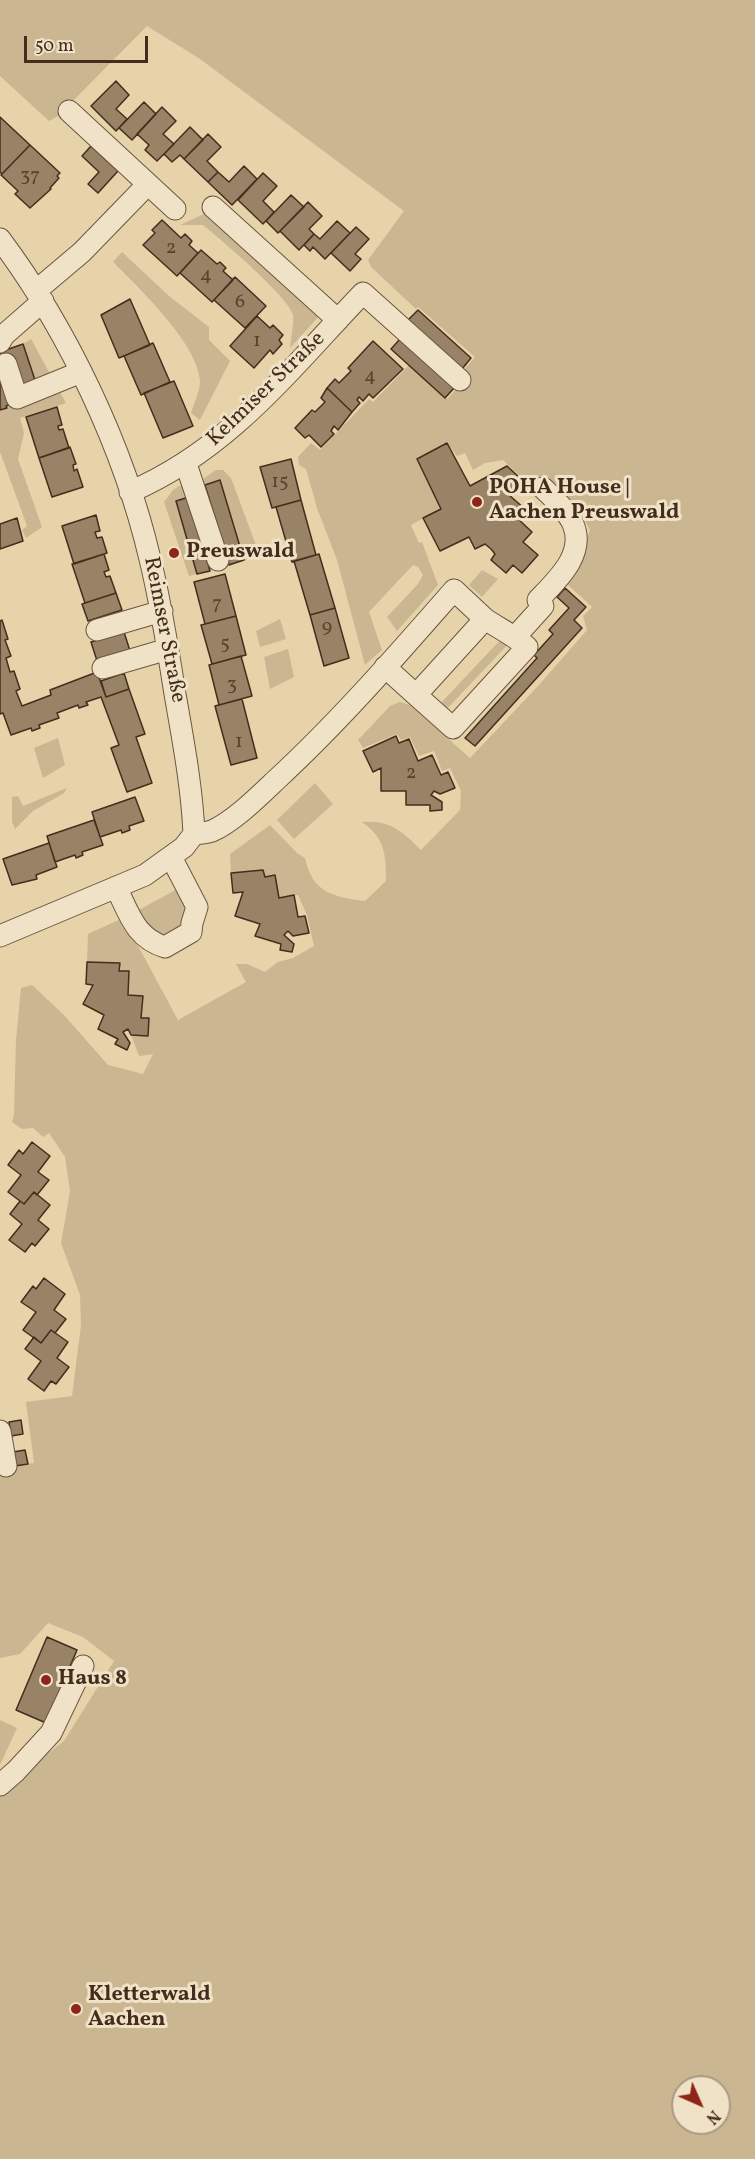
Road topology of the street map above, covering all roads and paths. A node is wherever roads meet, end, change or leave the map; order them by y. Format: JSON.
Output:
{"nodes":[{"id":1,"x":69,"y":111,"type":"dead end"},
{"id":2,"x":148,"y":184,"type":"junction"},
{"id":3,"x":213,"y":207,"type":"dead end"},
{"id":4,"x":175,"y":209,"type":"dead end"},
{"id":5,"x":0,"y":239,"type":"edge"},
{"id":6,"x":40,"y":296,"type":"junction"},
{"id":7,"x":338,"y":320,"type":"junction"},
{"id":8,"x":2,"y":350,"type":"edge"},
{"id":9,"x":81,"y":372,"type":"junction"},
{"id":10,"x":460,"y":380,"type":"dead end"},
{"id":11,"x":186,"y":464,"type":"junction"},
{"id":12,"x":543,"y":488,"type":"dead end"},
{"id":13,"x":130,"y":492,"type":"junction"},
{"id":14,"x":218,"y":560,"type":"dead end"},
{"id":15,"x":162,"y":611,"type":"junction"},
{"id":16,"x":485,"y":619,"type":"junction"},
{"id":17,"x":97,"y":630,"type":"dead end"},
{"id":18,"x":515,"y":636,"type":"junction"},
{"id":19,"x":168,"y":649,"type":"junction"},
{"id":20,"x":385,"y":667,"type":"junction"},
{"id":21,"x":103,"y":668,"type":"dead end"},
{"id":22,"x":416,"y":695,"type":"junction"},
{"id":23,"x":194,"y":834,"type":"junction"},
{"id":24,"x":171,"y":857,"type":"junction"},
{"id":25,"x":116,"y":887,"type":"junction"},
{"id":26,"x":0,"y":936,"type":"edge"},
{"id":27,"x":0,"y":1431,"type":"edge"},
{"id":28,"x":6,"y":1466,"type":"dead end"},
{"id":29,"x":83,"y":1666,"type":"dead end"},
{"id":30,"x":0,"y":1785,"type":"edge"}],
"edges":[{"from":1,"to":2,"type":"street"},
{"from":2,"to":4,"type":"street"},
{"from":2,"to":6,"type":"street"},
{"from":3,"to":7,"type":"street"},
{"from":5,"to":6,"type":"street","name":"Reimser Straße"},
{"from":6,"to":8,"type":"street"},
{"from":6,"to":9,"type":"street","name":"Reimser Straße"},
{"from":7,"to":10,"type":"street","name":"Kelmiser Straße"},
{"from":7,"to":11,"type":"street","name":"Kelmiser Straße"},
{"from":8,"to":9,"type":"street"},
{"from":9,"to":13,"type":"street","name":"Reimser Straße"},
{"from":11,"to":13,"type":"street","name":"Kelmiser Straße"},
{"from":11,"to":14,"type":"street"},
{"from":12,"to":18,"type":"street"},
{"from":13,"to":15,"type":"street","name":"Reimser Straße"},
{"from":15,"to":17,"type":"street"},
{"from":15,"to":19,"type":"street","name":"Reimser Straße"},
{"from":16,"to":18,"type":"street"},
{"from":16,"to":20,"type":"street"},
{"from":16,"to":22,"type":"street"},
{"from":18,"to":22,"type":"street"},
{"from":19,"to":21,"type":"street"},
{"from":19,"to":23,"type":"street","name":"Reimser Straße"},
{"from":20,"to":22,"type":"street"},
{"from":20,"to":23,"type":"street"},
{"from":23,"to":24,"type":"street"},
{"from":24,"to":25,"type":"street"},
{"from":24,"to":25,"type":"street"},
{"from":25,"to":26,"type":"street"},
{"from":27,"to":28,"type":"street"},
{"from":29,"to":30,"type":"street"}]}
